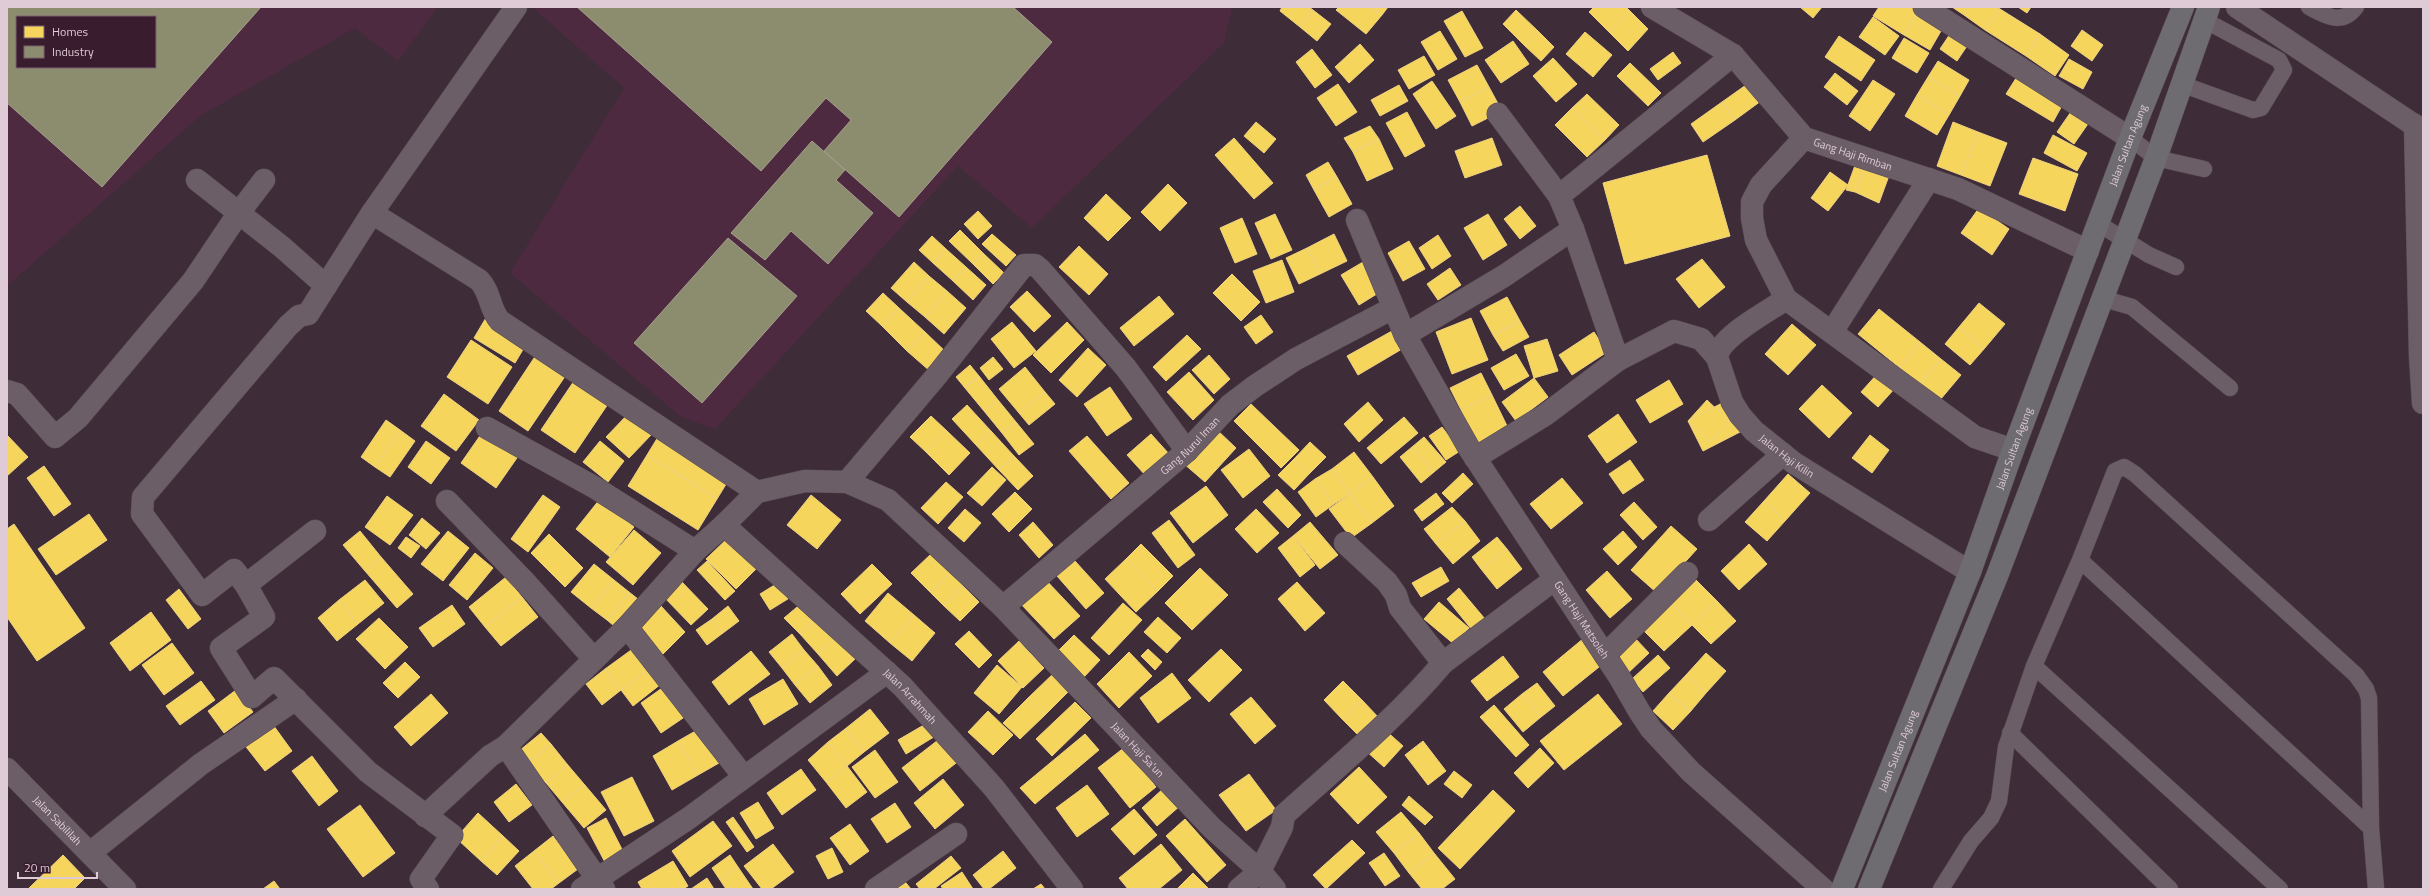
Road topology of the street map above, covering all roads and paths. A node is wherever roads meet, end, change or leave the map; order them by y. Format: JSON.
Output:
{"nodes":[{"id":1,"x":516,"y":7,"type":"edge"},
{"id":2,"x":1652,"y":7,"type":"edge"},
{"id":3,"x":1924,"y":7,"type":"edge"},
{"id":4,"x":2183,"y":7,"type":"edge"},
{"id":5,"x":2238,"y":7,"type":"edge"},
{"id":6,"x":2309,"y":7,"type":"edge"},
{"id":7,"x":2356,"y":7,"type":"edge"},
{"id":8,"x":2206,"y":13,"type":"edge"},
{"id":9,"x":1734,"y":55,"type":"junction"},
{"id":10,"x":2181,"y":84,"type":"junction"},
{"id":11,"x":1498,"y":114,"type":"dead end"},
{"id":12,"x":2419,"y":128,"type":"edge"},
{"id":13,"x":1804,"y":138,"type":"junction"},
{"id":14,"x":2130,"y":138,"type":"junction"},
{"id":15,"x":2156,"y":158,"type":"junction"},
{"id":16,"x":2204,"y":169,"type":"dead end"},
{"id":17,"x":1929,"y":179,"type":"junction"},
{"id":18,"x":197,"y":180,"type":"dead end"},
{"id":19,"x":264,"y":180,"type":"dead end"},
{"id":20,"x":1559,"y":196,"type":"junction"},
{"id":21,"x":372,"y":213,"type":"junction"},
{"id":22,"x":238,"y":214,"type":"junction"},
{"id":23,"x":1356,"y":220,"type":"dead end"},
{"id":24,"x":2099,"y":224,"type":"junction"},
{"id":25,"x":1574,"y":229,"type":"junction"},
{"id":26,"x":2124,"y":238,"type":"junction"},
{"id":27,"x":2088,"y":250,"type":"junction"},
{"id":28,"x":2176,"y":267,"type":"dead end"},
{"id":29,"x":2076,"y":285,"type":"junction"},
{"id":30,"x":326,"y":286,"type":"junction"},
{"id":31,"x":2101,"y":298,"type":"junction"},
{"id":32,"x":1786,"y":299,"type":"junction"},
{"id":33,"x":1393,"y":308,"type":"junction"},
{"id":34,"x":1832,"y":332,"type":"junction"},
{"id":35,"x":1405,"y":335,"type":"junction"},
{"id":36,"x":1717,"y":357,"type":"junction"},
{"id":37,"x":1618,"y":360,"type":"junction"},
{"id":38,"x":2230,"y":388,"type":"dead end"},
{"id":39,"x":7,"y":391,"type":"edge"},
{"id":40,"x":2423,"y":402,"type":"edge"},
{"id":41,"x":487,"y":428,"type":"dead end"},
{"id":42,"x":2013,"y":450,"type":"junction"},
{"id":43,"x":1187,"y":451,"type":"junction"},
{"id":44,"x":1783,"y":454,"type":"junction"},
{"id":45,"x":1475,"y":458,"type":"junction"},
{"id":46,"x":847,"y":482,"type":"junction"},
{"id":47,"x":757,"y":492,"type":"junction"},
{"id":48,"x":448,"y":501,"type":"dead end"},
{"id":49,"x":1708,"y":520,"type":"dead end"},
{"id":50,"x":724,"y":525,"type":"junction"},
{"id":51,"x":315,"y":531,"type":"dead end"},
{"id":52,"x":1345,"y":543,"type":"dead end"},
{"id":53,"x":695,"y":551,"type":"junction"},
{"id":54,"x":2080,"y":560,"type":"junction"},
{"id":55,"x":1970,"y":572,"type":"junction"},
{"id":56,"x":1687,"y":573,"type":"dead end"},
{"id":57,"x":1555,"y":579,"type":"junction"},
{"id":58,"x":246,"y":585,"type":"junction"},
{"id":59,"x":1003,"y":607,"type":"junction"},
{"id":60,"x":627,"y":627,"type":"junction"},
{"id":61,"x":1605,"y":655,"type":"junction"},
{"id":62,"x":594,"y":659,"type":"junction"},
{"id":63,"x":1443,"y":663,"type":"junction"},
{"id":64,"x":2034,"y":666,"type":"junction"},
{"id":65,"x":887,"y":672,"type":"junction"},
{"id":66,"x":296,"y":698,"type":"junction"},
{"id":67,"x":2010,"y":733,"type":"junction"},
{"id":68,"x":506,"y":746,"type":"junction"},
{"id":69,"x":7,"y":769,"type":"edge"},
{"id":70,"x":744,"y":777,"type":"junction"},
{"id":71,"x":425,"y":816,"type":"junction"},
{"id":72,"x":2371,"y":828,"type":"junction"},
{"id":73,"x":956,"y":834,"type":"dead end"},
{"id":74,"x":90,"y":853,"type":"junction"},
{"id":75,"x":1260,"y":871,"type":"junction"},
{"id":76,"x":595,"y":886,"type":"edge"},
{"id":77,"x":125,"y":889,"type":"edge"},
{"id":78,"x":428,"y":889,"type":"edge"},
{"id":79,"x":876,"y":889,"type":"edge"},
{"id":80,"x":1072,"y":889,"type":"edge"},
{"id":81,"x":1239,"y":889,"type":"edge"},
{"id":82,"x":1276,"y":889,"type":"edge"},
{"id":83,"x":1823,"y":889,"type":"edge"},
{"id":84,"x":1842,"y":889,"type":"edge"},
{"id":85,"x":1868,"y":889,"type":"edge"},
{"id":86,"x":1941,"y":889,"type":"edge"},
{"id":87,"x":2170,"y":889,"type":"edge"},
{"id":88,"x":2280,"y":889,"type":"edge"},
{"id":89,"x":2376,"y":889,"type":"edge"}],
"edges":[{"from":1,"to":21,"type":"street"},
{"from":2,"to":9,"type":"street","name":"Gang Haji Rimban"},
{"from":3,"to":14,"type":"street"},
{"from":4,"to":14,"type":"highway","name":"Jalan Sultan Agung"},
{"from":5,"to":12,"type":"street"},
{"from":6,"to":7,"type":"lane"},
{"from":8,"to":10,"type":"highway"},
{"from":8,"to":10,"type":"lane"},
{"from":9,"to":13,"type":"street","name":"Gang Haji Rimban"},
{"from":9,"to":20,"type":"street"},
{"from":10,"to":15,"type":"highway"},
{"from":11,"to":20,"type":"street"},
{"from":12,"to":40,"type":"street"},
{"from":13,"to":17,"type":"street","name":"Gang Haji Rimban"},
{"from":13,"to":32,"type":"street"},
{"from":14,"to":15,"type":"lane"},
{"from":14,"to":24,"type":"highway","name":"Jalan Sultan Agung"},
{"from":15,"to":16,"type":"lane"},
{"from":15,"to":26,"type":"highway"},
{"from":17,"to":27,"type":"street","name":"Gang Haji Rimban"},
{"from":17,"to":34,"type":"street"},
{"from":18,"to":22,"type":"street"},
{"from":19,"to":22,"type":"street"},
{"from":20,"to":25,"type":"street"},
{"from":21,"to":30,"type":"street"},
{"from":21,"to":47,"type":"street"},
{"from":22,"to":30,"type":"street"},
{"from":22,"to":39,"type":"street"},
{"from":23,"to":33,"type":"street","name":"Gang Haji Matsoleh"},
{"from":24,"to":26,"type":"lane"},
{"from":24,"to":27,"type":"highway","name":"Jalan Sultan Agung"},
{"from":25,"to":35,"type":"street"},
{"from":25,"to":37,"type":"street"},
{"from":26,"to":28,"type":"lane"},
{"from":26,"to":31,"type":"highway"},
{"from":27,"to":29,"type":"highway","name":"Jalan Sultan Agung"},
{"from":29,"to":31,"type":"highway"},
{"from":29,"to":42,"type":"highway","name":"Jalan Sultan Agung"},
{"from":30,"to":58,"type":"street"},
{"from":31,"to":38,"type":"lane"},
{"from":31,"to":85,"type":"highway"},
{"from":32,"to":34,"type":"street"},
{"from":32,"to":36,"type":"street"},
{"from":33,"to":35,"type":"street","name":"Gang Haji Matsoleh"},
{"from":33,"to":43,"type":"street","name":"Gang Nurul Iman"},
{"from":34,"to":42,"type":"street"},
{"from":35,"to":45,"type":"street","name":"Gang Haji Matsoleh"},
{"from":36,"to":37,"type":"street"},
{"from":36,"to":44,"type":"street","name":"Jalan Haji Kilin"},
{"from":37,"to":45,"type":"street"},
{"from":41,"to":53,"type":"street"},
{"from":42,"to":55,"type":"highway","name":"Jalan Sultan Agung"},
{"from":43,"to":46,"type":"street"},
{"from":43,"to":59,"type":"street","name":"Gang Nurul Iman"},
{"from":44,"to":49,"type":"street"},
{"from":44,"to":55,"type":"street","name":"Jalan Haji Kilin"},
{"from":45,"to":57,"type":"street","name":"Gang Haji Matsoleh"},
{"from":46,"to":47,"type":"street"},
{"from":46,"to":59,"type":"street","name":"Jalan Haji Sa'un"},
{"from":47,"to":50,"type":"street"},
{"from":48,"to":62,"type":"street"},
{"from":50,"to":53,"type":"street"},
{"from":50,"to":65,"type":"street","name":"Jalan Arrahmah"},
{"from":51,"to":58,"type":"street"},
{"from":52,"to":63,"type":"street"},
{"from":53,"to":60,"type":"street"},
{"from":54,"to":64,"type":"lane"},
{"from":54,"to":72,"type":"lane"},
{"from":54,"to":72,"type":"lane"},
{"from":55,"to":84,"type":"highway","name":"Jalan Sultan Agung"},
{"from":56,"to":61,"type":"street"},
{"from":57,"to":61,"type":"street","name":"Gang Haji Matsoleh"},
{"from":57,"to":63,"type":"street"},
{"from":58,"to":66,"type":"street"},
{"from":59,"to":75,"type":"street","name":"Jalan Haji Sa'un"},
{"from":60,"to":62,"type":"street"},
{"from":60,"to":70,"type":"street"},
{"from":61,"to":83,"type":"street","name":"Gang Haji Matsoleh"},
{"from":62,"to":68,"type":"street"},
{"from":63,"to":75,"type":"street"},
{"from":64,"to":67,"type":"lane"},
{"from":64,"to":88,"type":"lane"},
{"from":65,"to":70,"type":"street"},
{"from":65,"to":80,"type":"street","name":"Jalan Arrahmah"},
{"from":66,"to":71,"type":"street"},
{"from":66,"to":74,"type":"street"},
{"from":67,"to":86,"type":"lane"},
{"from":67,"to":87,"type":"lane"},
{"from":68,"to":71,"type":"street"},
{"from":68,"to":76,"type":"street"},
{"from":69,"to":74,"type":"street","name":"Jalan Sabililah"},
{"from":70,"to":76,"type":"street"},
{"from":71,"to":78,"type":"street"},
{"from":72,"to":89,"type":"lane"},
{"from":73,"to":79,"type":"street"},
{"from":74,"to":77,"type":"street","name":"Jalan Sabililah"},
{"from":75,"to":81,"type":"street"},
{"from":75,"to":82,"type":"street","name":"Jalan Haji Sa'un"}]}
